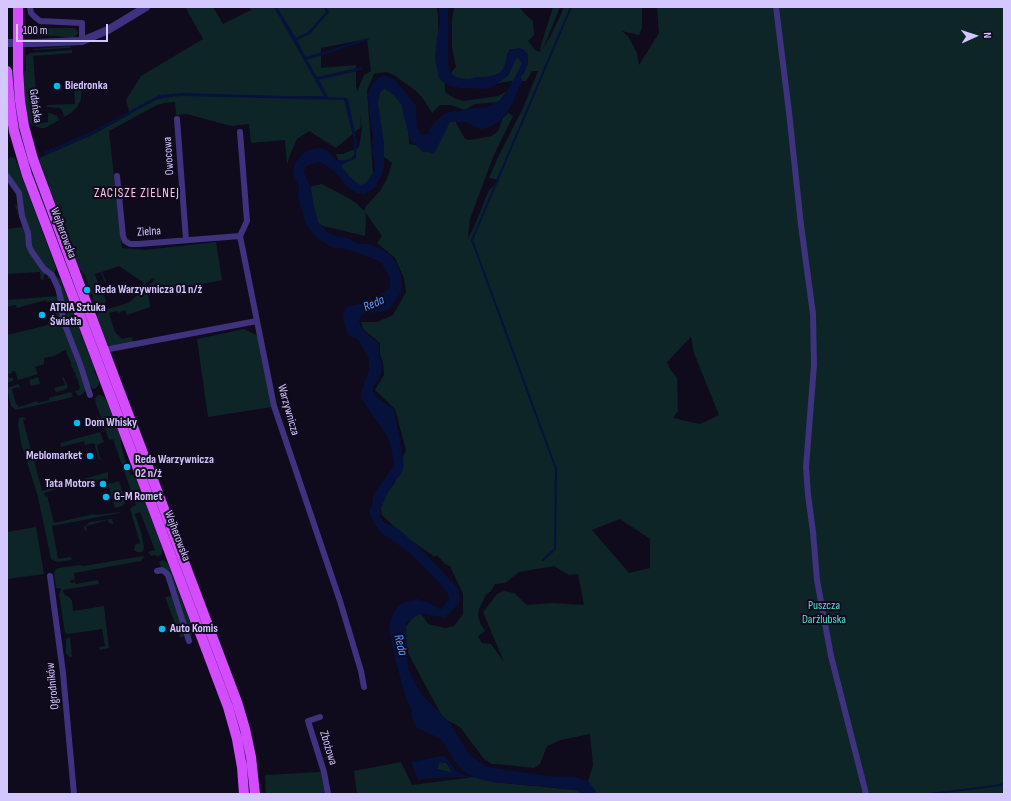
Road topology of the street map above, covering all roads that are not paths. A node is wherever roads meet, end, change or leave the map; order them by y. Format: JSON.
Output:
{"nodes":[{"id":1,"x":18,"y":7,"type":"edge"},
{"id":2,"x":30,"y":7,"type":"edge"},
{"id":3,"x":146,"y":7,"type":"edge"},
{"id":4,"x":776,"y":7,"type":"edge"},
{"id":5,"x":82,"y":41,"type":"junction"},
{"id":6,"x":7,"y":43,"type":"edge"},
{"id":7,"x":18,"y":43,"type":"junction"},
{"id":8,"x":7,"y":71,"type":"edge"},
{"id":9,"x":177,"y":119,"type":"dead end"},
{"id":10,"x":240,"y":132,"type":"dead end"},
{"id":11,"x":21,"y":157,"type":"joint"},
{"id":12,"x":33,"y":159,"type":"joint"},
{"id":13,"x":7,"y":176,"type":"edge"},
{"id":14,"x":117,"y":176,"type":"dead end"},
{"id":15,"x":240,"y":236,"type":"junction"},
{"id":16,"x":186,"y":240,"type":"junction"},
{"id":17,"x":257,"y":322,"type":"junction"},
{"id":18,"x":104,"y":350,"type":"junction"},
{"id":19,"x":90,"y":395,"type":"dead end"},
{"id":20,"x":157,"y":571,"type":"dead end"},
{"id":21,"x":50,"y":576,"type":"dead end"},
{"id":22,"x":189,"y":641,"type":"dead end"},
{"id":23,"x":364,"y":687,"type":"dead end"},
{"id":24,"x":320,"y":717,"type":"dead end"},
{"id":25,"x":74,"y":794,"type":"edge"},
{"id":26,"x":244,"y":794,"type":"edge"},
{"id":27,"x":255,"y":794,"type":"edge"},
{"id":28,"x":328,"y":794,"type":"edge"},
{"id":29,"x":866,"y":794,"type":"edge"}],
"edges":[{"from":1,"to":7,"type":"main road","name":"Gdańska"},
{"from":2,"to":5,"type":"street"},
{"from":3,"to":5,"type":"street"},
{"from":4,"to":29,"type":"street"},
{"from":5,"to":7,"type":"street"},
{"from":6,"to":7,"type":"street"},
{"from":7,"to":12,"type":"main road","name":"Gdańska"},
{"from":8,"to":11,"type":"main road","name":"Gdańska"},
{"from":9,"to":16,"type":"street","name":"Owocowa"},
{"from":10,"to":15,"type":"street"},
{"from":11,"to":26,"type":"main road","name":"Wejherowska"},
{"from":12,"to":18,"type":"main road","name":"Wejherowska"},
{"from":13,"to":19,"type":"street"},
{"from":14,"to":16,"type":"street","name":"Zielna"},
{"from":15,"to":16,"type":"street","name":"Zielna"},
{"from":15,"to":17,"type":"street","name":"Warzywnicza"},
{"from":17,"to":18,"type":"street"},
{"from":17,"to":23,"type":"street","name":"Warzywnicza"},
{"from":18,"to":27,"type":"main road","name":"Wejherowska"},
{"from":20,"to":22,"type":"street"},
{"from":21,"to":25,"type":"street","name":"Ogrodników"},
{"from":24,"to":28,"type":"street","name":"Zbożowa"}]}
